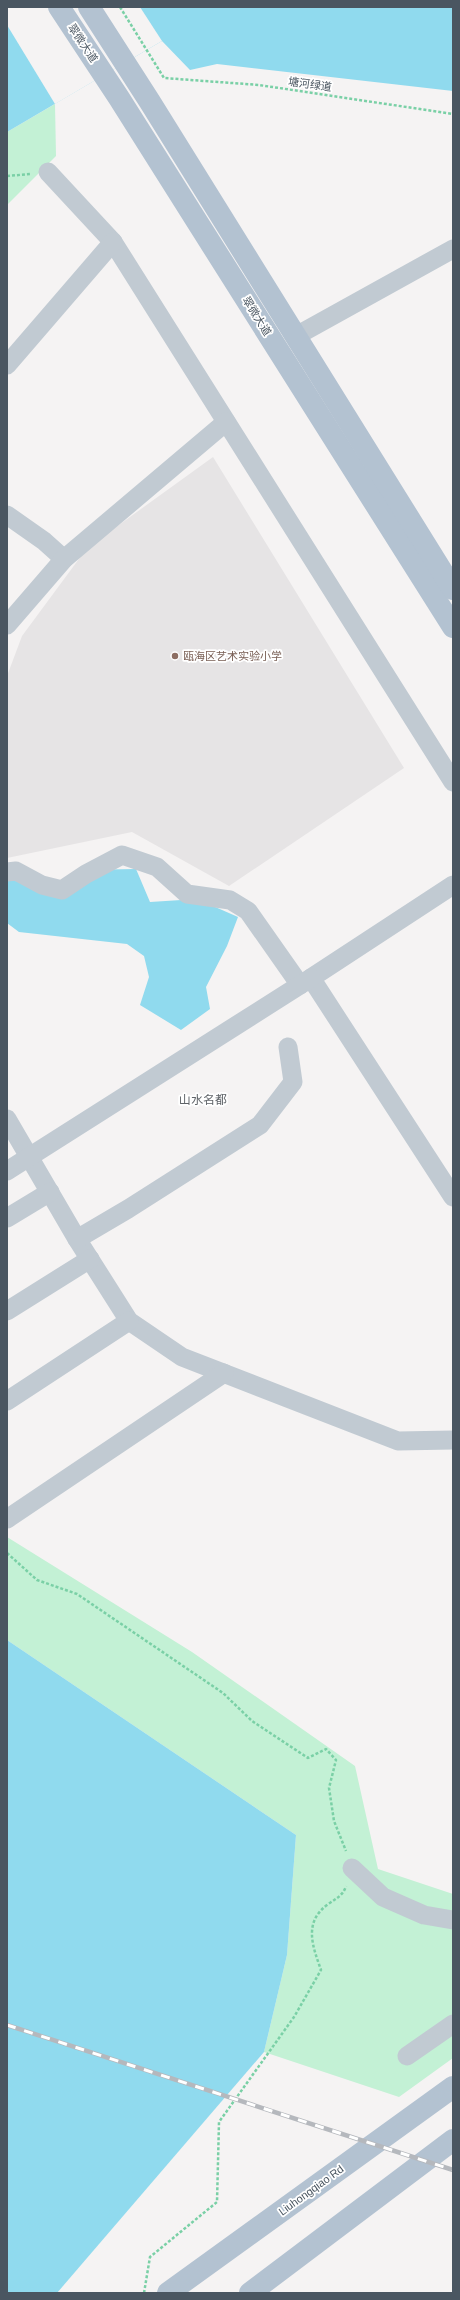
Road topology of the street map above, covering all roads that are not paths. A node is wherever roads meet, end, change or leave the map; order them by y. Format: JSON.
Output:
{"nodes":[{"id":1,"x":59,"y":7,"type":"edge"},
{"id":2,"x":89,"y":7,"type":"edge"},
{"id":3,"x":48,"y":172,"type":"road end"},
{"id":4,"x":113,"y":242,"type":"junction"},
{"id":5,"x":453,"y":249,"type":"edge"},
{"id":6,"x":296,"y":336,"type":"junction"},
{"id":7,"x":7,"y":365,"type":"edge"},
{"id":8,"x":226,"y":422,"type":"junction"},
{"id":9,"x":7,"y":515,"type":"edge"},
{"id":10,"x":64,"y":559,"type":"junction"},
{"id":11,"x":453,"y":589,"type":"edge"},
{"id":12,"x":7,"y":625,"type":"edge"},
{"id":13,"x":453,"y":627,"type":"edge"},
{"id":14,"x":453,"y":782,"type":"edge"},
{"id":15,"x":7,"y":872,"type":"edge"},
{"id":16,"x":453,"y":885,"type":"edge"},
{"id":17,"x":306,"y":981,"type":"junction"},
{"id":18,"x":288,"y":1047,"type":"dead end"},
{"id":19,"x":7,"y":1119,"type":"edge"},
{"id":20,"x":29,"y":1157,"type":"junction"},
{"id":21,"x":7,"y":1171,"type":"edge"},
{"id":22,"x":50,"y":1192,"type":"junction"},
{"id":23,"x":453,"y":1197,"type":"edge"},
{"id":24,"x":7,"y":1218,"type":"edge"},
{"id":25,"x":77,"y":1239,"type":"junction"},
{"id":26,"x":90,"y":1258,"type":"junction"},
{"id":27,"x":7,"y":1312,"type":"edge"},
{"id":28,"x":129,"y":1320,"type":"junction"},
{"id":29,"x":224,"y":1373,"type":"junction"},
{"id":30,"x":7,"y":1401,"type":"edge"},
{"id":31,"x":453,"y":1440,"type":"edge"},
{"id":32,"x":7,"y":1519,"type":"edge"},
{"id":33,"x":352,"y":1868,"type":"road end"},
{"id":34,"x":453,"y":1920,"type":"edge"},
{"id":35,"x":453,"y":2024,"type":"edge"},
{"id":36,"x":407,"y":2056,"type":"dead end"},
{"id":37,"x":453,"y":2086,"type":"edge"},
{"id":38,"x":453,"y":2140,"type":"edge"},
{"id":39,"x":168,"y":2293,"type":"edge"},
{"id":40,"x":250,"y":2293,"type":"edge"}],
"edges":[{"from":1,"to":13,"type":"main road","name":"翠微大道"},
{"from":2,"to":6,"type":"main road","name":"翠微大道"},
{"from":3,"to":4,"type":"street"},
{"from":4,"to":7,"type":"street"},
{"from":4,"to":8,"type":"street"},
{"from":5,"to":6,"type":"street"},
{"from":6,"to":11,"type":"main road","name":"翠微大道"},
{"from":8,"to":10,"type":"street"},
{"from":8,"to":14,"type":"street"},
{"from":9,"to":10,"type":"street"},
{"from":10,"to":12,"type":"street"},
{"from":15,"to":17,"type":"street"},
{"from":16,"to":17,"type":"street"},
{"from":17,"to":20,"type":"street"},
{"from":17,"to":23,"type":"street"},
{"from":18,"to":25,"type":"street"},
{"from":19,"to":20,"type":"street"},
{"from":20,"to":21,"type":"street"},
{"from":20,"to":22,"type":"street"},
{"from":22,"to":24,"type":"street"},
{"from":22,"to":25,"type":"street"},
{"from":25,"to":26,"type":"street"},
{"from":26,"to":27,"type":"street"},
{"from":26,"to":28,"type":"street"},
{"from":28,"to":29,"type":"street"},
{"from":28,"to":30,"type":"street"},
{"from":29,"to":31,"type":"street"},
{"from":29,"to":32,"type":"street"},
{"from":33,"to":34,"type":"street"},
{"from":35,"to":36,"type":"street"},
{"from":37,"to":39,"type":"main road","name":"Liuhongqiao Rd"},
{"from":38,"to":40,"type":"main road"}]}
